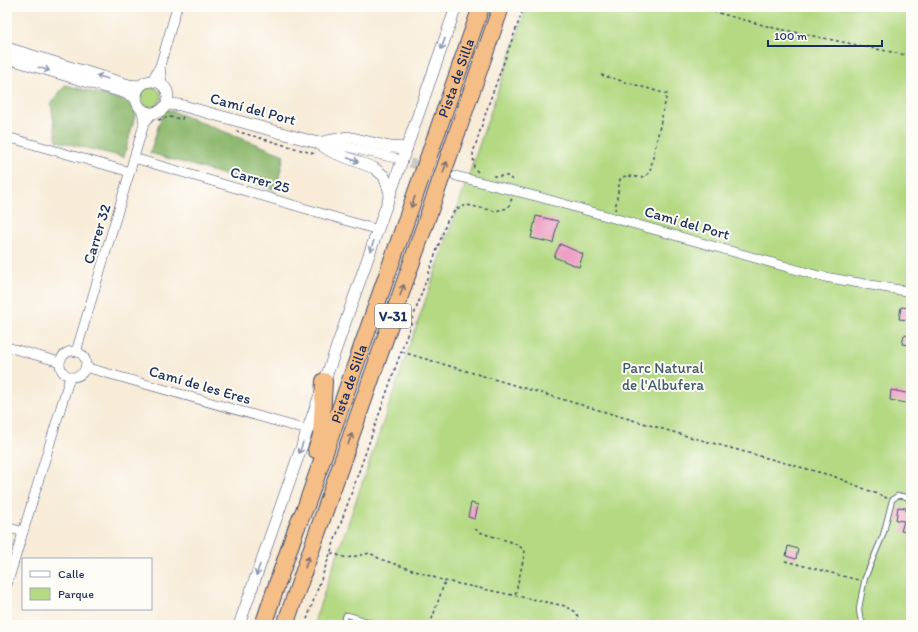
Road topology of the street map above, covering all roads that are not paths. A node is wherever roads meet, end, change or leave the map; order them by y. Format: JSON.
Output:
{"nodes":[{"id":1,"x":177,"y":7,"type":"edge"},
{"id":2,"x":456,"y":7,"type":"edge"},
{"id":3,"x":481,"y":7,"type":"edge"},
{"id":4,"x":501,"y":7,"type":"edge"},
{"id":5,"x":7,"y":48,"type":"edge"},
{"id":6,"x":7,"y":58,"type":"edge"},
{"id":7,"x":157,"y":82,"type":"junction"},
{"id":8,"x":139,"y":86,"type":"junction"},
{"id":9,"x":136,"y":98,"type":"junction"},
{"id":10,"x":168,"y":100,"type":"junction"},
{"id":11,"x":147,"y":111,"type":"junction"},
{"id":12,"x":7,"y":136,"type":"edge"},
{"id":13,"x":318,"y":143,"type":"junction"},
{"id":14,"x":407,"y":148,"type":"junction"},
{"id":15,"x":134,"y":158,"type":"junction"},
{"id":16,"x":395,"y":158,"type":"tunnel mouth"},
{"id":17,"x":130,"y":172,"type":"junction"},
{"id":18,"x":456,"y":176,"type":"tunnel mouth"},
{"id":19,"x":390,"y":193,"type":"junction"},
{"id":20,"x":378,"y":230,"type":"junction"},
{"id":21,"x":911,"y":292,"type":"edge"},
{"id":22,"x":7,"y":347,"type":"edge"},
{"id":23,"x":76,"y":352,"type":"junction"},
{"id":24,"x":60,"y":362,"type":"junction"},
{"id":25,"x":85,"y":367,"type":"junction"},
{"id":26,"x":70,"y":376,"type":"junction"},
{"id":27,"x":324,"y":381,"type":"junction"},
{"id":28,"x":307,"y":430,"type":"junction"},
{"id":29,"x":911,"y":499,"type":"edge"},
{"id":30,"x":7,"y":527,"type":"edge"},
{"id":31,"x":296,"y":528,"type":"junction"},
{"id":32,"x":23,"y":532,"type":"junction"},
{"id":33,"x":7,"y":585,"type":"edge"},
{"id":34,"x":239,"y":625,"type":"edge"},
{"id":35,"x":263,"y":625,"type":"edge"},
{"id":36,"x":285,"y":625,"type":"edge"},
{"id":37,"x":342,"y":625,"type":"edge"},
{"id":38,"x":378,"y":625,"type":"edge"},
{"id":39,"x":864,"y":625,"type":"edge"}],
"edges":[{"from":1,"to":7,"type":"street"},
{"from":2,"to":14,"type":"street","one_way":true},
{"from":3,"to":31,"type":"highway","name":"Pista de Silla","number":"V-31","one_way":true},
{"from":36,"to":4,"type":"highway","name":"Pista de Silla","number":"V-31","one_way":true},
{"from":8,"to":5,"type":"street","one_way":true},
{"from":6,"to":9,"type":"street","one_way":true},
{"from":7,"to":8,"type":"street"},
{"from":7,"to":10,"type":"street"},
{"from":8,"to":9,"type":"street"},
{"from":9,"to":11,"type":"street"},
{"from":10,"to":11,"type":"street"},
{"from":10,"to":13,"type":"street","name":"Camí del Port"},
{"from":11,"to":15,"type":"street","name":"Carrer 32"},
{"from":12,"to":17,"type":"street"},
{"from":13,"to":14,"type":"street","name":"Camí del Port"},
{"from":13,"to":16,"type":"street","name":"Camí del Port"},
{"from":13,"to":19,"type":"street","name":"Camí del Port","one_way":true},
{"from":14,"to":19,"type":"street"},
{"from":15,"to":17,"type":"street","name":"Carrer 32"},
{"from":15,"to":20,"type":"street","name":"Carrer 25"},
{"from":17,"to":23,"type":"street","name":"Carrer 32"},
{"from":18,"to":21,"type":"street","name":"Camí del Port"},
{"from":19,"to":20,"type":"street"},
{"from":20,"to":27,"type":"street","one_way":true},
{"from":22,"to":24,"type":"street"},
{"from":23,"to":24,"type":"street"},
{"from":23,"to":25,"type":"street"},
{"from":24,"to":26,"type":"street"},
{"from":25,"to":26,"type":"street"},
{"from":25,"to":28,"type":"street","name":"Camí de les Eres"},
{"from":26,"to":32,"type":"street"},
{"from":27,"to":28,"type":"street"},
{"from":27,"to":31,"type":"highway"},
{"from":28,"to":34,"type":"street","one_way":true},
{"from":29,"to":39,"type":"lane"},
{"from":30,"to":32,"type":"street"},
{"from":31,"to":35,"type":"highway","name":"Pista de Silla","number":"V-31"},
{"from":32,"to":33,"type":"street"},
{"from":37,"to":38,"type":"lane"}]}
